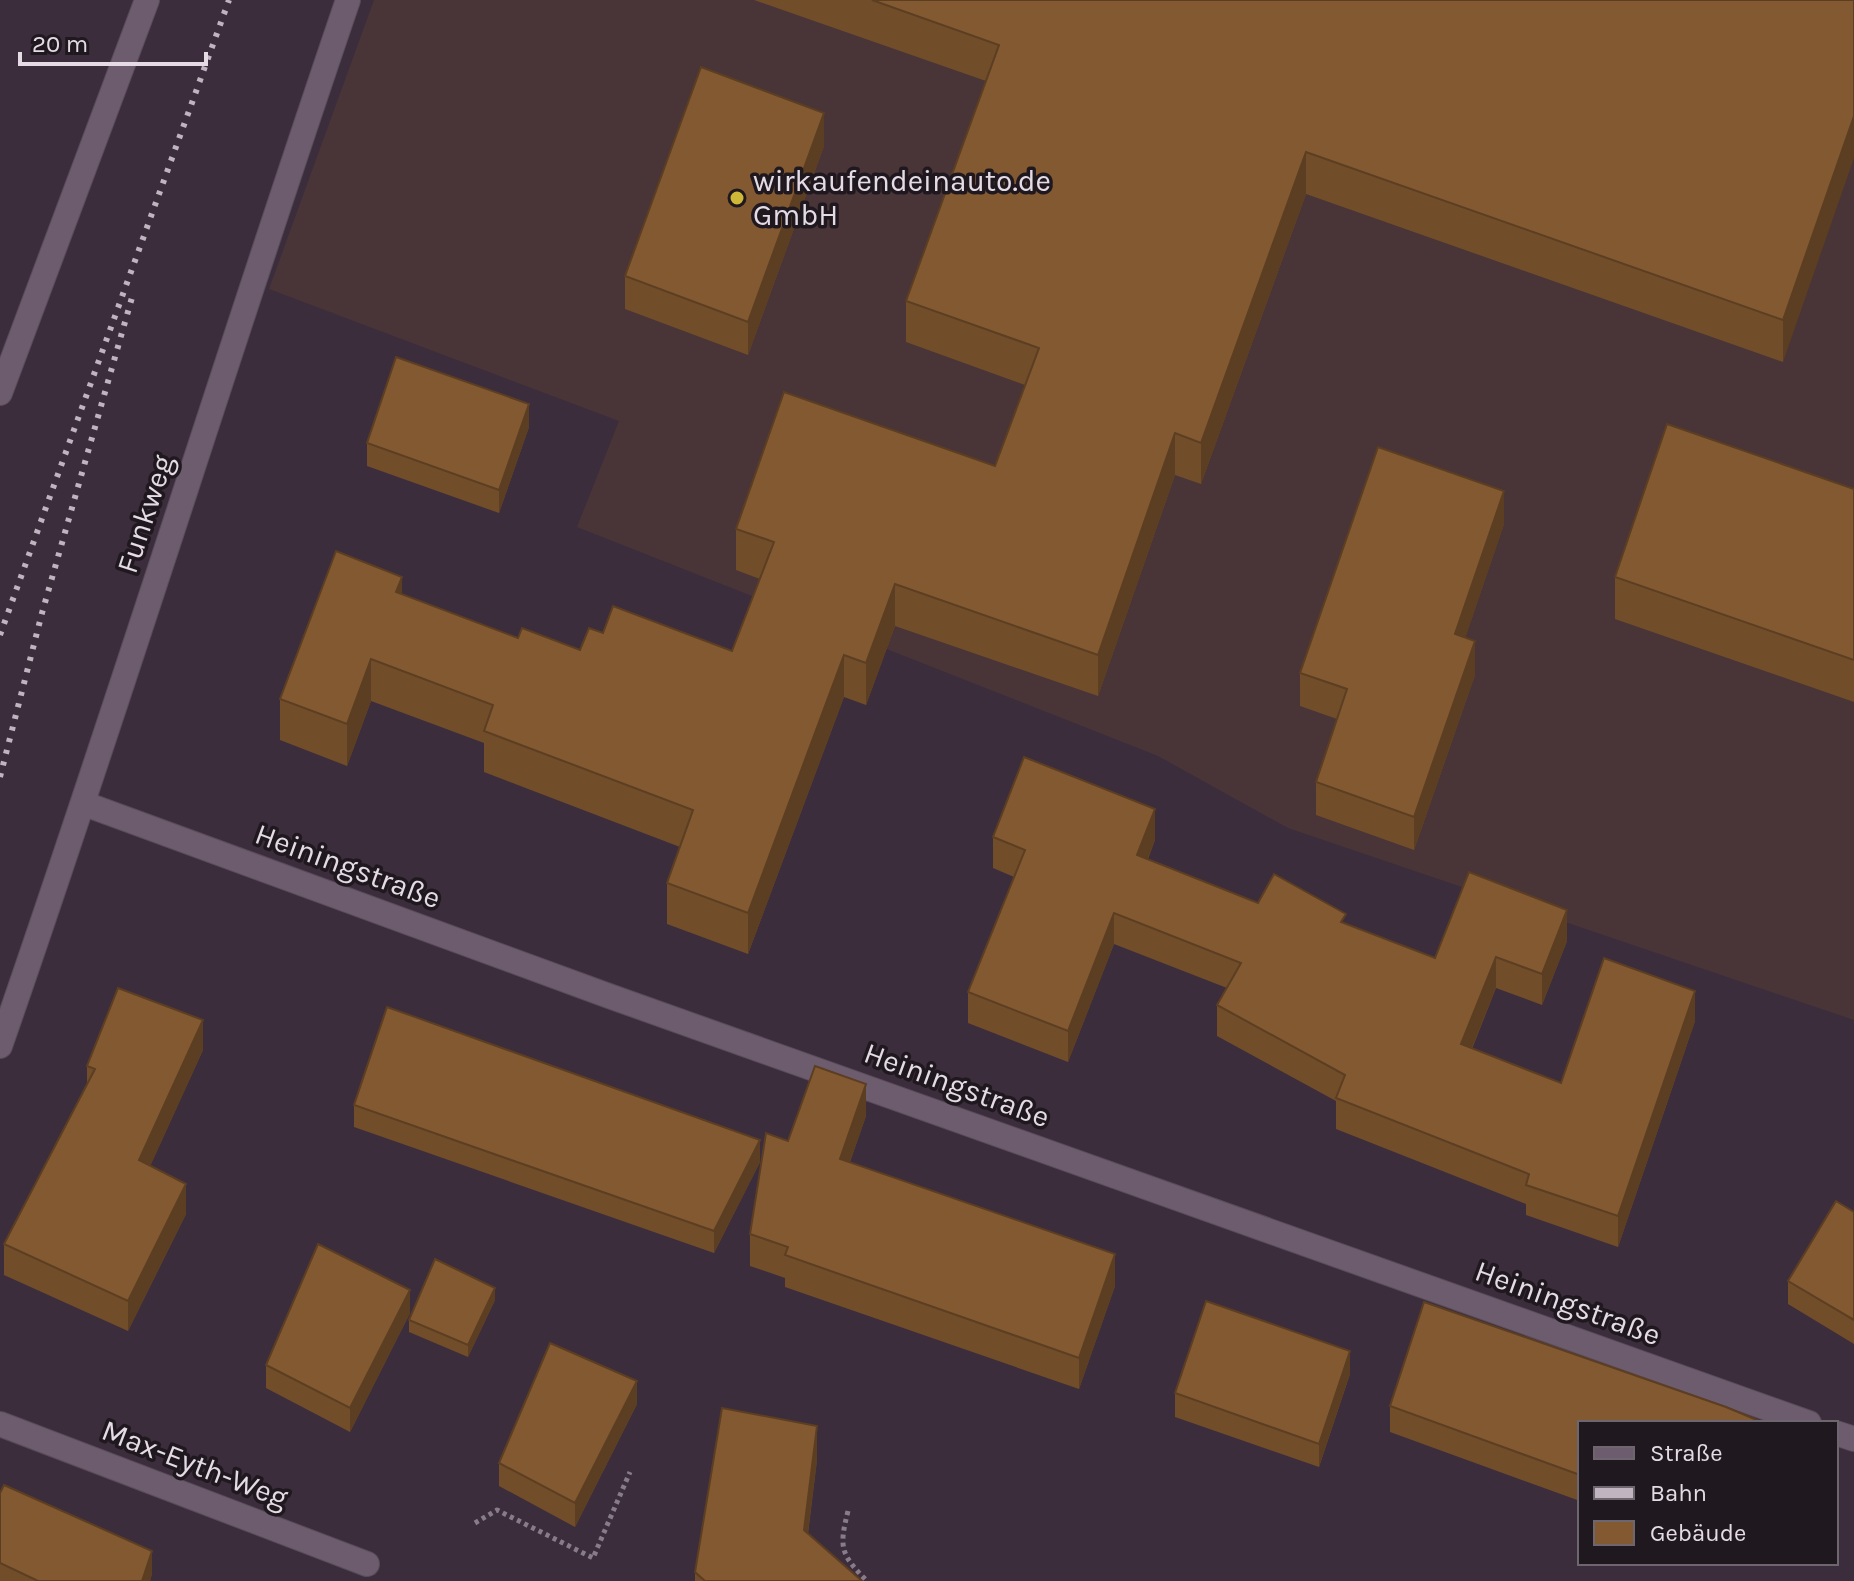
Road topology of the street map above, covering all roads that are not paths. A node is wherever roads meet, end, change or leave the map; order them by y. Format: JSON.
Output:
{"nodes":[{"id":1,"x":147,"y":0,"type":"edge"},
{"id":2,"x":348,"y":0,"type":"edge"},
{"id":3,"x":0,"y":393,"type":"edge"},
{"id":4,"x":85,"y":804,"type":"junction"},
{"id":5,"x":0,"y":1046,"type":"edge"},
{"id":6,"x":1803,"y":1421,"type":"edge"},
{"id":7,"x":0,"y":1424,"type":"edge"},
{"id":8,"x":367,"y":1564,"type":"dead end"}],
"edges":[{"from":1,"to":3,"type":"street"},
{"from":2,"to":4,"type":"street","name":"Funkweg"},
{"from":4,"to":5,"type":"street","name":"Funkweg"},
{"from":4,"to":6,"type":"street","name":"Heiningstraße"},
{"from":7,"to":8,"type":"street","name":"Max-Eyth-Weg"}]}
